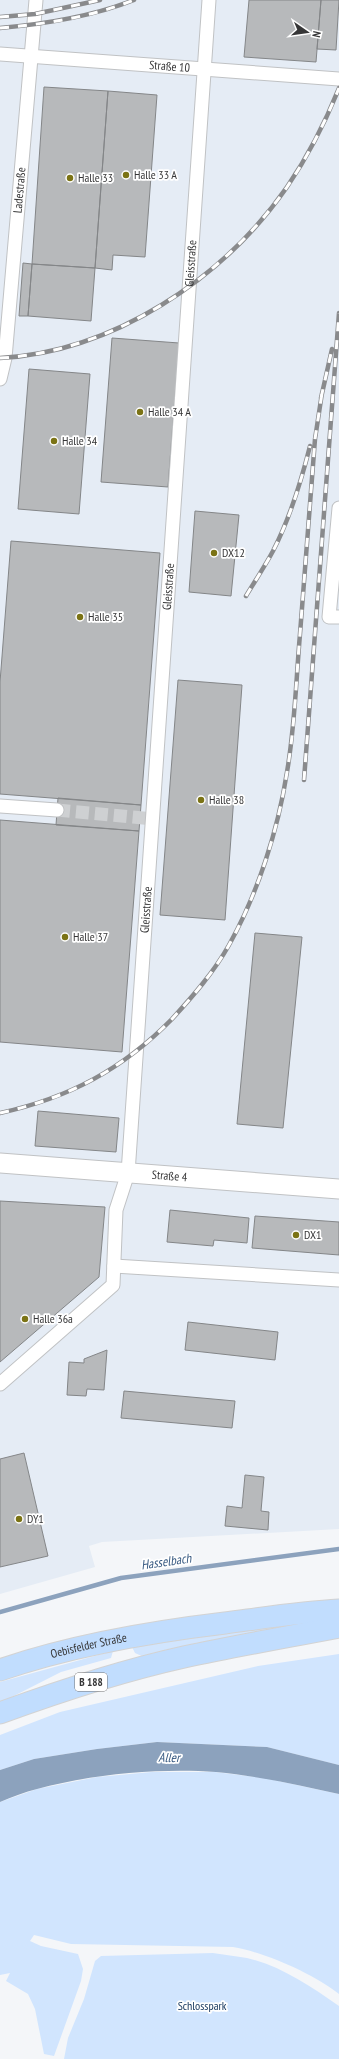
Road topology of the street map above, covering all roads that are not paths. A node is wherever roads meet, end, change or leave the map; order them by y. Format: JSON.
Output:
{"nodes":[{"id":1,"x":36,"y":0,"type":"edge"},
{"id":2,"x":210,"y":0,"type":"edge"},
{"id":3,"x":0,"y":54,"type":"edge"},
{"id":4,"x":32,"y":56,"type":"junction"},
{"id":5,"x":205,"y":69,"type":"junction"},
{"id":6,"x":339,"y":80,"type":"edge"},
{"id":7,"x":0,"y":379,"type":"edge"},
{"id":8,"x":339,"y":508,"type":"edge"},
{"id":9,"x":339,"y":617,"type":"edge"},
{"id":10,"x":0,"y":806,"type":"edge"},
{"id":11,"x":57,"y":810,"type":"tunnel mouth"},
{"id":12,"x":0,"y":1163,"type":"edge"},
{"id":13,"x":128,"y":1173,"type":"junction"},
{"id":14,"x":339,"y":1189,"type":"edge"},
{"id":15,"x":114,"y":1266,"type":"junction"},
{"id":16,"x":339,"y":1280,"type":"edge"},
{"id":17,"x":0,"y":1384,"type":"edge"},
{"id":18,"x":339,"y":1610,"type":"edge"},
{"id":19,"x":339,"y":1627,"type":"edge"},
{"id":20,"x":0,"y":1670,"type":"edge"},
{"id":21,"x":0,"y":1713,"type":"edge"}],
"edges":[{"from":1,"to":4,"type":"street","name":"Ladestraße"},
{"from":2,"to":5,"type":"street","name":"Gleisstraße"},
{"from":3,"to":4,"type":"street","name":"Straße 10"},
{"from":4,"to":5,"type":"street","name":"Straße 10"},
{"from":4,"to":7,"type":"street","name":"Ladestraße"},
{"from":5,"to":6,"type":"street","name":"Straße 10"},
{"from":5,"to":13,"type":"street","name":"Gleisstraße"},
{"from":8,"to":9,"type":"street"},
{"from":10,"to":11,"type":"street"},
{"from":12,"to":13,"type":"street","name":"Straße 4"},
{"from":13,"to":14,"type":"street","name":"Straße 4"},
{"from":13,"to":15,"type":"street","name":"Gleisstraße"},
{"from":15,"to":16,"type":"street"},
{"from":15,"to":17,"type":"street","name":"Gleisstraße"},
{"from":18,"to":20,"type":"main road","name":"Oebisfelder Straße"},
{"from":19,"to":21,"type":"main road","number":"B 188"}]}
